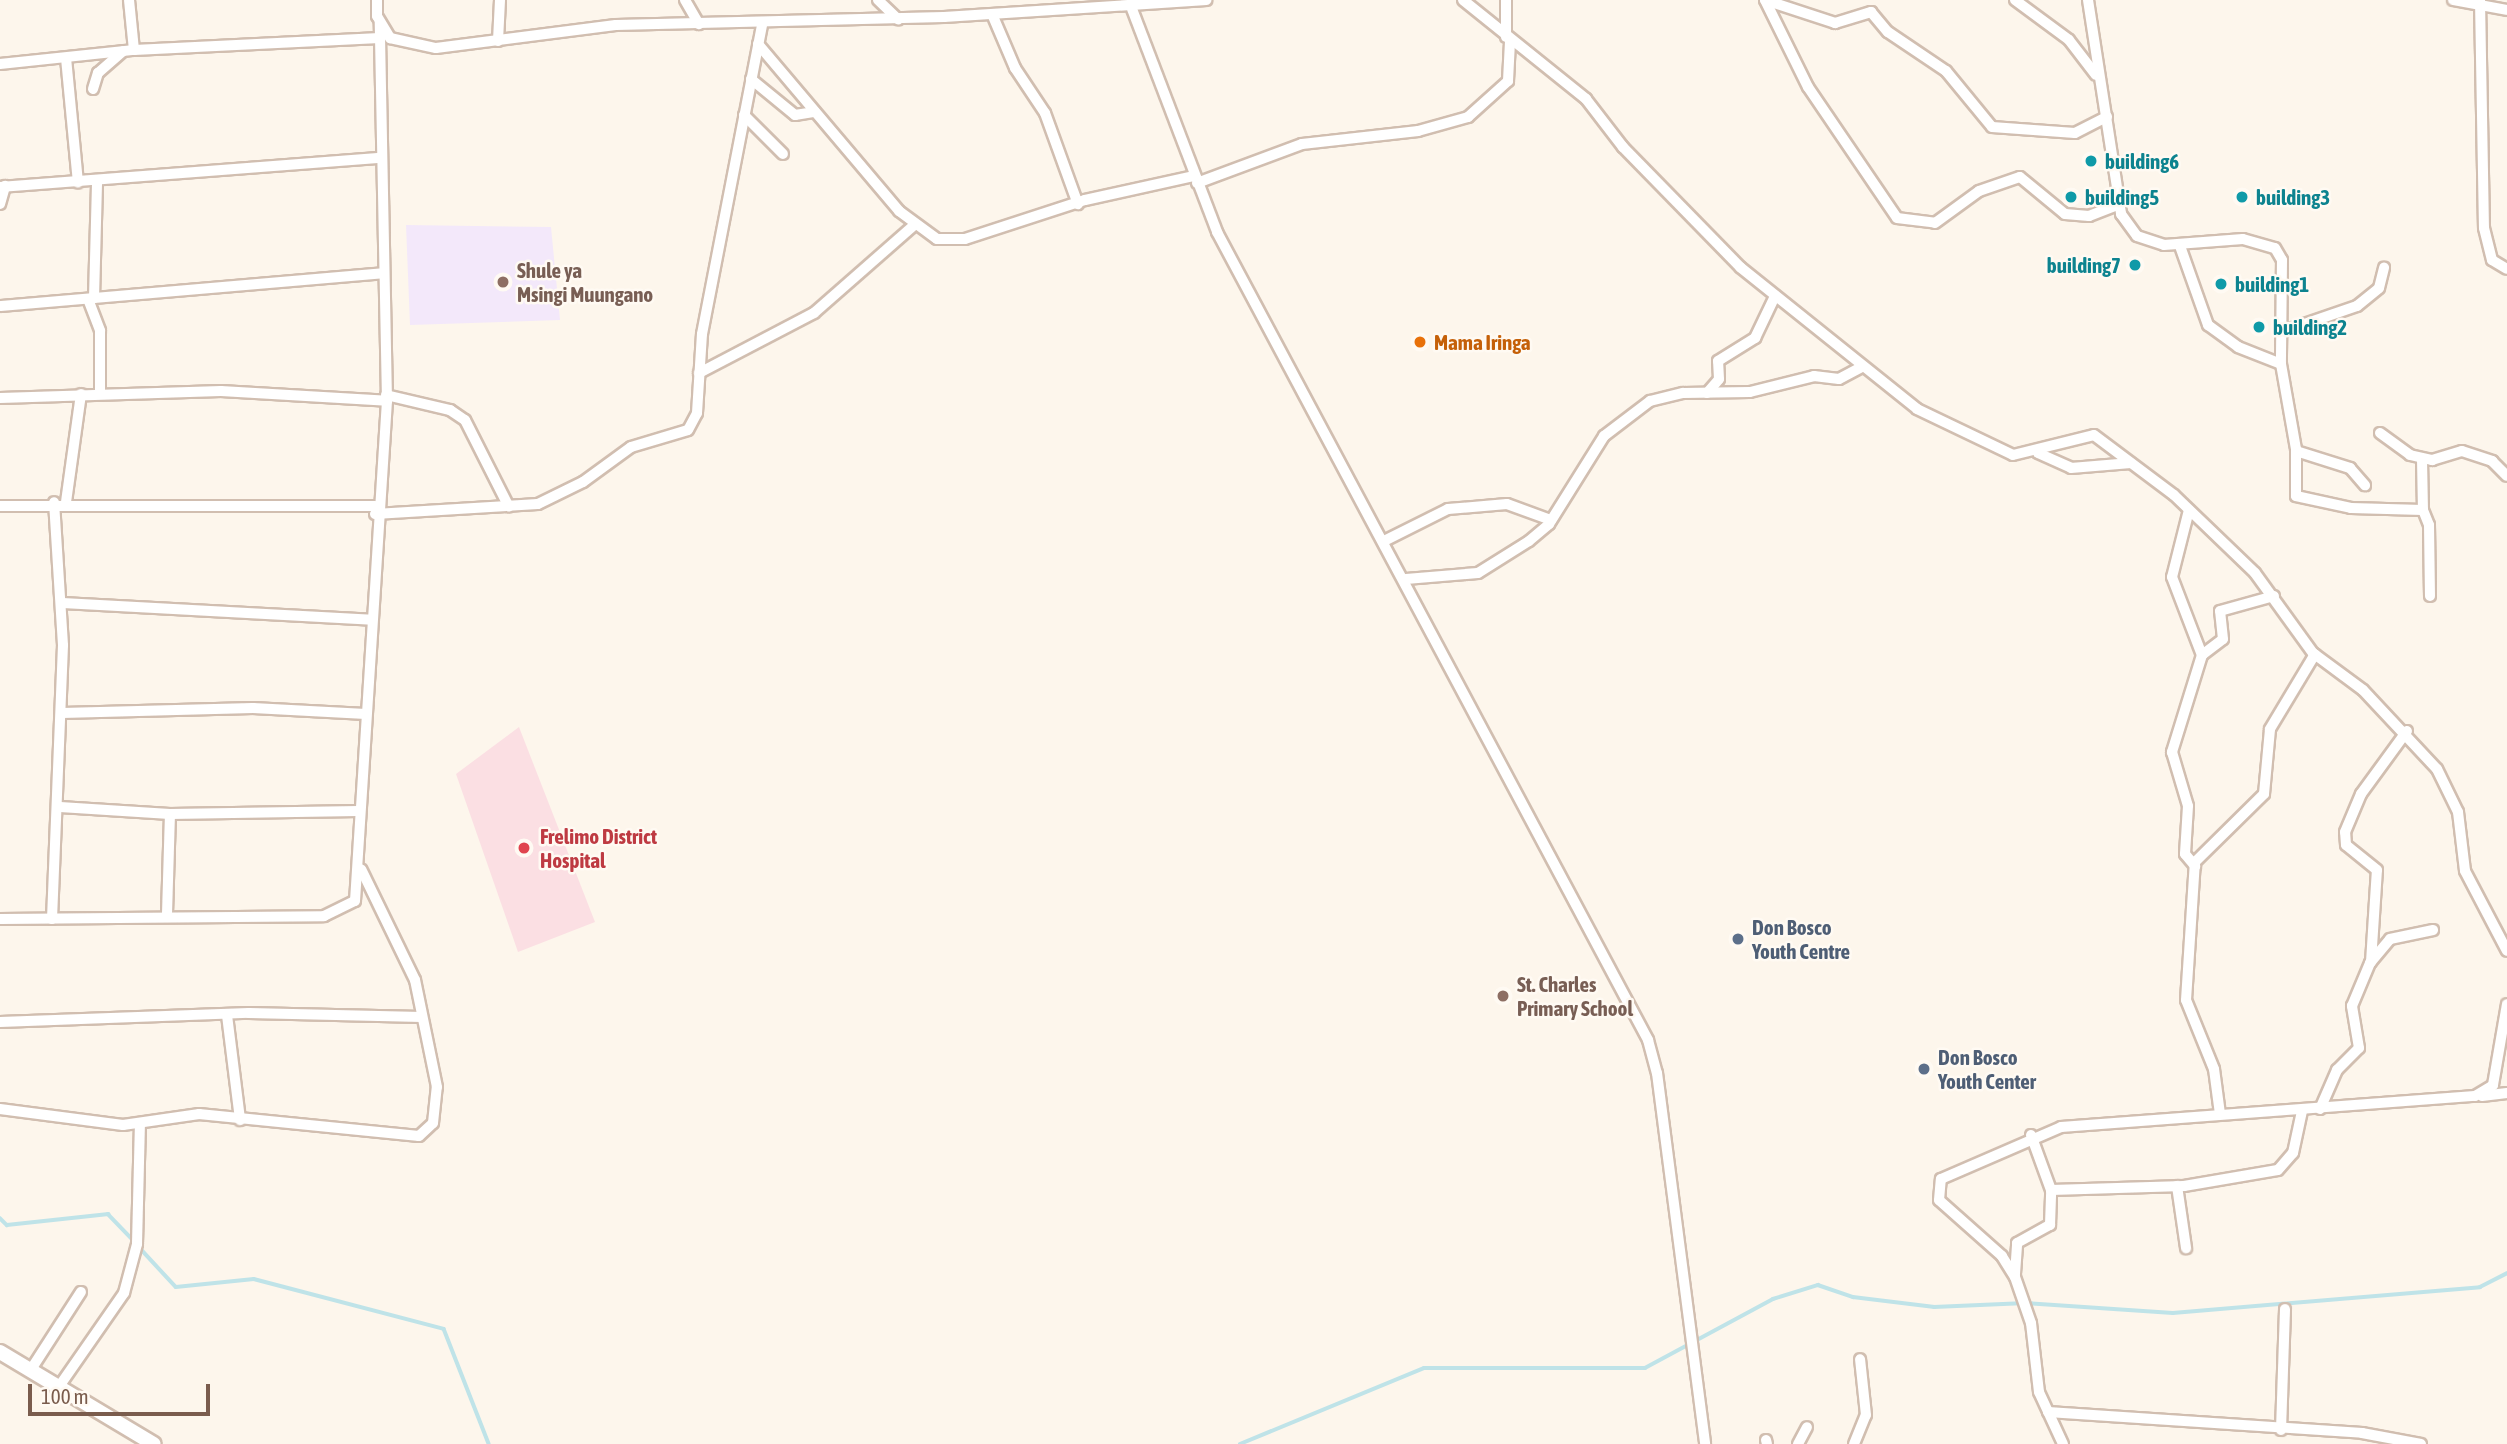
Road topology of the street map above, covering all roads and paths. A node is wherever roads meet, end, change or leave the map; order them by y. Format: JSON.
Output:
{"nodes":[{"id":1,"x":129,"y":0,"type":"edge"},
{"id":2,"x":377,"y":0,"type":"edge"},
{"id":3,"x":500,"y":0,"type":"edge"},
{"id":4,"x":685,"y":0,"type":"edge"},
{"id":5,"x":878,"y":0,"type":"edge"},
{"id":6,"x":1206,"y":0,"type":"edge"},
{"id":7,"x":1463,"y":0,"type":"edge"},
{"id":8,"x":1506,"y":0,"type":"edge"},
{"id":9,"x":1765,"y":0,"type":"edge"},
{"id":10,"x":1802,"y":0,"type":"edge"},
{"id":11,"x":2015,"y":0,"type":"edge"},
{"id":12,"x":2088,"y":0,"type":"edge"},
{"id":13,"x":2453,"y":0,"type":"edge"},
{"id":14,"x":2480,"y":5,"type":"edge"},
{"id":15,"x":1123,"y":6,"type":"edge"},
{"id":16,"x":2507,"y":10,"type":"edge"},
{"id":17,"x":1805,"y":12,"type":"junction"},
{"id":18,"x":992,"y":14,"type":"junction"},
{"id":19,"x":898,"y":19,"type":"junction"},
{"id":20,"x":380,"y":22,"type":"junction"},
{"id":21,"x":699,"y":23,"type":"junction"},
{"id":22,"x":762,"y":25,"type":"junction"},
{"id":23,"x":380,"y":38,"type":"junction"},
{"id":24,"x":1508,"y":39,"type":"junction"},
{"id":25,"x":498,"y":41,"type":"junction"},
{"id":26,"x":758,"y":44,"type":"junction"},
{"id":27,"x":128,"y":50,"type":"junction"},
{"id":28,"x":66,"y":58,"type":"junction"},
{"id":29,"x":0,"y":64,"type":"edge"},
{"id":30,"x":2096,"y":75,"type":"junction"},
{"id":31,"x":751,"y":79,"type":"junction"},
{"id":32,"x":93,"y":89,"type":"dead end"},
{"id":33,"x":815,"y":112,"type":"junction"},
{"id":34,"x":744,"y":115,"type":"junction"},
{"id":35,"x":2107,"y":117,"type":"junction"},
{"id":36,"x":783,"y":154,"type":"dead end"},
{"id":37,"x":381,"y":158,"type":"junction"},
{"id":38,"x":1195,"y":179,"type":"junction"},
{"id":39,"x":97,"y":180,"type":"junction"},
{"id":40,"x":78,"y":181,"type":"junction"},
{"id":41,"x":3,"y":187,"type":"edge"},
{"id":42,"x":0,"y":204,"type":"edge"},
{"id":43,"x":1078,"y":204,"type":"junction"},
{"id":44,"x":2120,"y":204,"type":"junction"},
{"id":45,"x":914,"y":225,"type":"junction"},
{"id":46,"x":2180,"y":246,"type":"junction"},
{"id":47,"x":2384,"y":268,"type":"dead end"},
{"id":48,"x":2507,"y":269,"type":"edge"},
{"id":49,"x":384,"y":273,"type":"junction"},
{"id":50,"x":1775,"y":296,"type":"junction"},
{"id":51,"x":91,"y":299,"type":"junction"},
{"id":52,"x":0,"y":306,"type":"edge"},
{"id":53,"x":2284,"y":331,"type":"junction"},
{"id":54,"x":2281,"y":364,"type":"junction"},
{"id":55,"x":1860,"y":368,"type":"junction"},
{"id":56,"x":699,"y":373,"type":"junction"},
{"id":57,"x":100,"y":393,"type":"junction"},
{"id":58,"x":1707,"y":393,"type":"junction"},
{"id":59,"x":81,"y":394,"type":"junction"},
{"id":60,"x":0,"y":398,"type":"edge"},
{"id":61,"x":386,"y":398,"type":"junction"},
{"id":62,"x":2380,"y":433,"type":"dead end"},
{"id":63,"x":2296,"y":451,"type":"junction"},
{"id":64,"x":2038,"y":453,"type":"junction"},
{"id":65,"x":2422,"y":459,"type":"junction"},
{"id":66,"x":2131,"y":463,"type":"junction"},
{"id":67,"x":2507,"y":476,"type":"edge"},
{"id":68,"x":2365,"y":485,"type":"dead end"},
{"id":69,"x":60,"y":502,"type":"junction"},
{"id":70,"x":0,"y":506,"type":"edge"},
{"id":71,"x":509,"y":507,"type":"junction"},
{"id":72,"x":375,"y":510,"type":"junction"},
{"id":73,"x":2189,"y":510,"type":"junction"},
{"id":74,"x":2423,"y":510,"type":"junction"},
{"id":75,"x":1551,"y":520,"type":"junction"},
{"id":76,"x":1386,"y":540,"type":"junction"},
{"id":77,"x":1406,"y":579,"type":"junction"},
{"id":78,"x":2274,"y":596,"type":"junction"},
{"id":79,"x":2430,"y":596,"type":"dead end"},
{"id":80,"x":63,"y":603,"type":"junction"},
{"id":81,"x":372,"y":620,"type":"junction"},
{"id":82,"x":2315,"y":654,"type":"junction"},
{"id":83,"x":2202,"y":655,"type":"junction"},
{"id":84,"x":62,"y":713,"type":"junction"},
{"id":85,"x":366,"y":714,"type":"junction"},
{"id":86,"x":2407,"y":732,"type":"junction"},
{"id":87,"x":61,"y":807,"type":"junction"},
{"id":88,"x":359,"y":811,"type":"junction"},
{"id":89,"x":170,"y":814,"type":"junction"},
{"id":90,"x":2194,"y":866,"type":"junction"},
{"id":91,"x":360,"y":867,"type":"junction"},
{"id":92,"x":167,"y":914,"type":"junction"},
{"id":93,"x":52,"y":919,"type":"junction"},
{"id":94,"x":1,"y":922,"type":"edge"},
{"id":95,"x":2433,"y":930,"type":"dead end"},
{"id":96,"x":2507,"y":951,"type":"edge"},
{"id":97,"x":2371,"y":962,"type":"junction"},
{"id":98,"x":2507,"y":1004,"type":"edge"},
{"id":99,"x":227,"y":1014,"type":"junction"},
{"id":100,"x":422,"y":1017,"type":"junction"},
{"id":101,"x":0,"y":1022,"type":"edge"},
{"id":102,"x":2505,"y":1027,"type":"edge"},
{"id":103,"x":2507,"y":1093,"type":"edge"},
{"id":104,"x":2475,"y":1097,"type":"junction"},
{"id":105,"x":0,"y":1109,"type":"edge"},
{"id":106,"x":2320,"y":1109,"type":"junction"},
{"id":107,"x":2302,"y":1111,"type":"junction"},
{"id":108,"x":2220,"y":1114,"type":"junction"},
{"id":109,"x":240,"y":1120,"type":"junction"},
{"id":110,"x":140,"y":1125,"type":"junction"},
{"id":111,"x":2031,"y":1135,"type":"junction"},
{"id":112,"x":2177,"y":1186,"type":"junction"},
{"id":113,"x":2052,"y":1190,"type":"junction"},
{"id":114,"x":2186,"y":1248,"type":"dead end"},
{"id":115,"x":2015,"y":1277,"type":"junction"},
{"id":116,"x":81,"y":1292,"type":"dead end"},
{"id":117,"x":2285,"y":1309,"type":"dead end"},
{"id":118,"x":0,"y":1352,"type":"edge"},
{"id":119,"x":1860,"y":1359,"type":"dead end"},
{"id":120,"x":30,"y":1371,"type":"junction"},
{"id":121,"x":58,"y":1388,"type":"junction"},
{"id":122,"x":2048,"y":1412,"type":"junction"},
{"id":123,"x":1807,"y":1427,"type":"dead end"},
{"id":124,"x":2281,"y":1430,"type":"junction"},
{"id":125,"x":2303,"y":1431,"type":"junction"},
{"id":126,"x":154,"y":1444,"type":"edge"},
{"id":127,"x":1704,"y":1444,"type":"edge"},
{"id":128,"x":1798,"y":1444,"type":"edge"},
{"id":129,"x":1854,"y":1444,"type":"edge"},
{"id":130,"x":2063,"y":1444,"type":"edge"},
{"id":131,"x":2303,"y":1444,"type":"edge"},
{"id":132,"x":2421,"y":1444,"type":"edge"}],
"edges":[{"from":1,"to":27,"type":"street"},
{"from":2,"to":20,"type":"street"},
{"from":3,"to":25,"type":"street"},
{"from":4,"to":21,"type":"street"},
{"from":5,"to":19,"type":"street"},
{"from":6,"to":15,"type":"street"},
{"from":7,"to":24,"type":"street"},
{"from":8,"to":24,"type":"street"},
{"from":9,"to":17,"type":"street"},
{"from":9,"to":44,"type":"street"},
{"from":10,"to":17,"type":"street"},
{"from":11,"to":30,"type":"street"},
{"from":12,"to":30,"type":"street"},
{"from":13,"to":14,"type":"street"},
{"from":14,"to":16,"type":"street"},
{"from":14,"to":48,"type":"street"},
{"from":15,"to":18,"type":"street"},
{"from":15,"to":38,"type":"street"},
{"from":17,"to":35,"type":"street"},
{"from":18,"to":19,"type":"street"},
{"from":18,"to":43,"type":"street"},
{"from":19,"to":22,"type":"street"},
{"from":20,"to":23,"type":"street"},
{"from":20,"to":25,"type":"street"},
{"from":21,"to":22,"type":"street"},
{"from":21,"to":25,"type":"street"},
{"from":22,"to":26,"type":"street"},
{"from":23,"to":27,"type":"street"},
{"from":23,"to":37,"type":"street"},
{"from":24,"to":38,"type":"street"},
{"from":24,"to":50,"type":"street"},
{"from":26,"to":31,"type":"street"},
{"from":26,"to":33,"type":"street"},
{"from":27,"to":28,"type":"street"},
{"from":27,"to":32,"type":"street"},
{"from":28,"to":29,"type":"street"},
{"from":28,"to":40,"type":"street"},
{"from":30,"to":35,"type":"street"},
{"from":31,"to":33,"type":"street"},
{"from":31,"to":34,"type":"street"},
{"from":33,"to":45,"type":"street"},
{"from":34,"to":36,"type":"street"},
{"from":34,"to":56,"type":"street"},
{"from":35,"to":44,"type":"street"},
{"from":37,"to":39,"type":"street"},
{"from":37,"to":49,"type":"street"},
{"from":38,"to":43,"type":"street"},
{"from":38,"to":76,"type":"street"},
{"from":39,"to":40,"type":"street"},
{"from":39,"to":51,"type":"street"},
{"from":40,"to":41,"type":"street"},
{"from":41,"to":42,"type":"street"},
{"from":43,"to":45,"type":"street"},
{"from":44,"to":46,"type":"street"},
{"from":45,"to":56,"type":"street"},
{"from":46,"to":53,"type":"street"},
{"from":46,"to":54,"type":"street"},
{"from":47,"to":53,"type":"street"},
{"from":49,"to":51,"type":"street"},
{"from":49,"to":61,"type":"street"},
{"from":50,"to":55,"type":"street"},
{"from":50,"to":58,"type":"street"},
{"from":51,"to":52,"type":"street"},
{"from":51,"to":57,"type":"street"},
{"from":53,"to":54,"type":"street"},
{"from":54,"to":63,"type":"street"},
{"from":55,"to":58,"type":"street"},
{"from":55,"to":64,"type":"street"},
{"from":56,"to":71,"type":"street"},
{"from":57,"to":59,"type":"street"},
{"from":57,"to":61,"type":"street"},
{"from":58,"to":75,"type":"street"},
{"from":59,"to":60,"type":"street"},
{"from":59,"to":69,"type":"street"},
{"from":61,"to":71,"type":"street"},
{"from":61,"to":72,"type":"street"},
{"from":62,"to":65,"type":"street"},
{"from":63,"to":68,"type":"street"},
{"from":63,"to":74,"type":"street"},
{"from":64,"to":66,"type":"street"},
{"from":64,"to":66,"type":"street"},
{"from":65,"to":67,"type":"street"},
{"from":65,"to":74,"type":"street"},
{"from":66,"to":73,"type":"street"},
{"from":69,"to":70,"type":"street"},
{"from":69,"to":72,"type":"street"},
{"from":69,"to":80,"type":"street"},
{"from":71,"to":72,"type":"street"},
{"from":72,"to":81,"type":"street"},
{"from":73,"to":78,"type":"street"},
{"from":73,"to":83,"type":"street"},
{"from":74,"to":79,"type":"street"},
{"from":75,"to":76,"type":"street"},
{"from":75,"to":77,"type":"street"},
{"from":76,"to":77,"type":"street"},
{"from":77,"to":127,"type":"street"},
{"from":78,"to":82,"type":"street"},
{"from":78,"to":83,"type":"street"},
{"from":80,"to":81,"type":"street"},
{"from":80,"to":84,"type":"street"},
{"from":81,"to":85,"type":"street"},
{"from":82,"to":86,"type":"street"},
{"from":82,"to":90,"type":"street"},
{"from":83,"to":90,"type":"street"},
{"from":84,"to":85,"type":"street"},
{"from":84,"to":87,"type":"street"},
{"from":85,"to":88,"type":"street"},
{"from":86,"to":96,"type":"street"},
{"from":86,"to":97,"type":"street"},
{"from":87,"to":89,"type":"street"},
{"from":87,"to":93,"type":"street"},
{"from":88,"to":89,"type":"street"},
{"from":88,"to":91,"type":"street"},
{"from":89,"to":92,"type":"street"},
{"from":90,"to":108,"type":"street"},
{"from":91,"to":92,"type":"street"},
{"from":91,"to":100,"type":"street"},
{"from":92,"to":93,"type":"street"},
{"from":93,"to":94,"type":"street"},
{"from":95,"to":97,"type":"street"},
{"from":97,"to":106,"type":"street"},
{"from":98,"to":102,"type":"street"},
{"from":99,"to":100,"type":"street"},
{"from":99,"to":101,"type":"street"},
{"from":99,"to":109,"type":"street"},
{"from":100,"to":109,"type":"street"},
{"from":102,"to":104,"type":"street"},
{"from":103,"to":104,"type":"street"},
{"from":104,"to":106,"type":"street"},
{"from":105,"to":110,"type":"street"},
{"from":106,"to":107,"type":"street"},
{"from":107,"to":108,"type":"street"},
{"from":107,"to":112,"type":"street"},
{"from":108,"to":111,"type":"street"},
{"from":109,"to":110,"type":"street"},
{"from":110,"to":121,"type":"street"},
{"from":111,"to":113,"type":"street"},
{"from":111,"to":115,"type":"street"},
{"from":112,"to":113,"type":"street"},
{"from":112,"to":114,"type":"street"},
{"from":113,"to":115,"type":"street"},
{"from":115,"to":122,"type":"street"},
{"from":116,"to":120,"type":"street"},
{"from":117,"to":124,"type":"street"},
{"from":118,"to":120,"type":"street"},
{"from":119,"to":129,"type":"street"},
{"from":120,"to":121,"type":"street"},
{"from":121,"to":126,"type":"street"},
{"from":122,"to":124,"type":"street"},
{"from":122,"to":130,"type":"street"},
{"from":123,"to":128,"type":"street"},
{"from":124,"to":125,"type":"street"},
{"from":125,"to":131,"type":"street"},
{"from":125,"to":132,"type":"street"}]}
